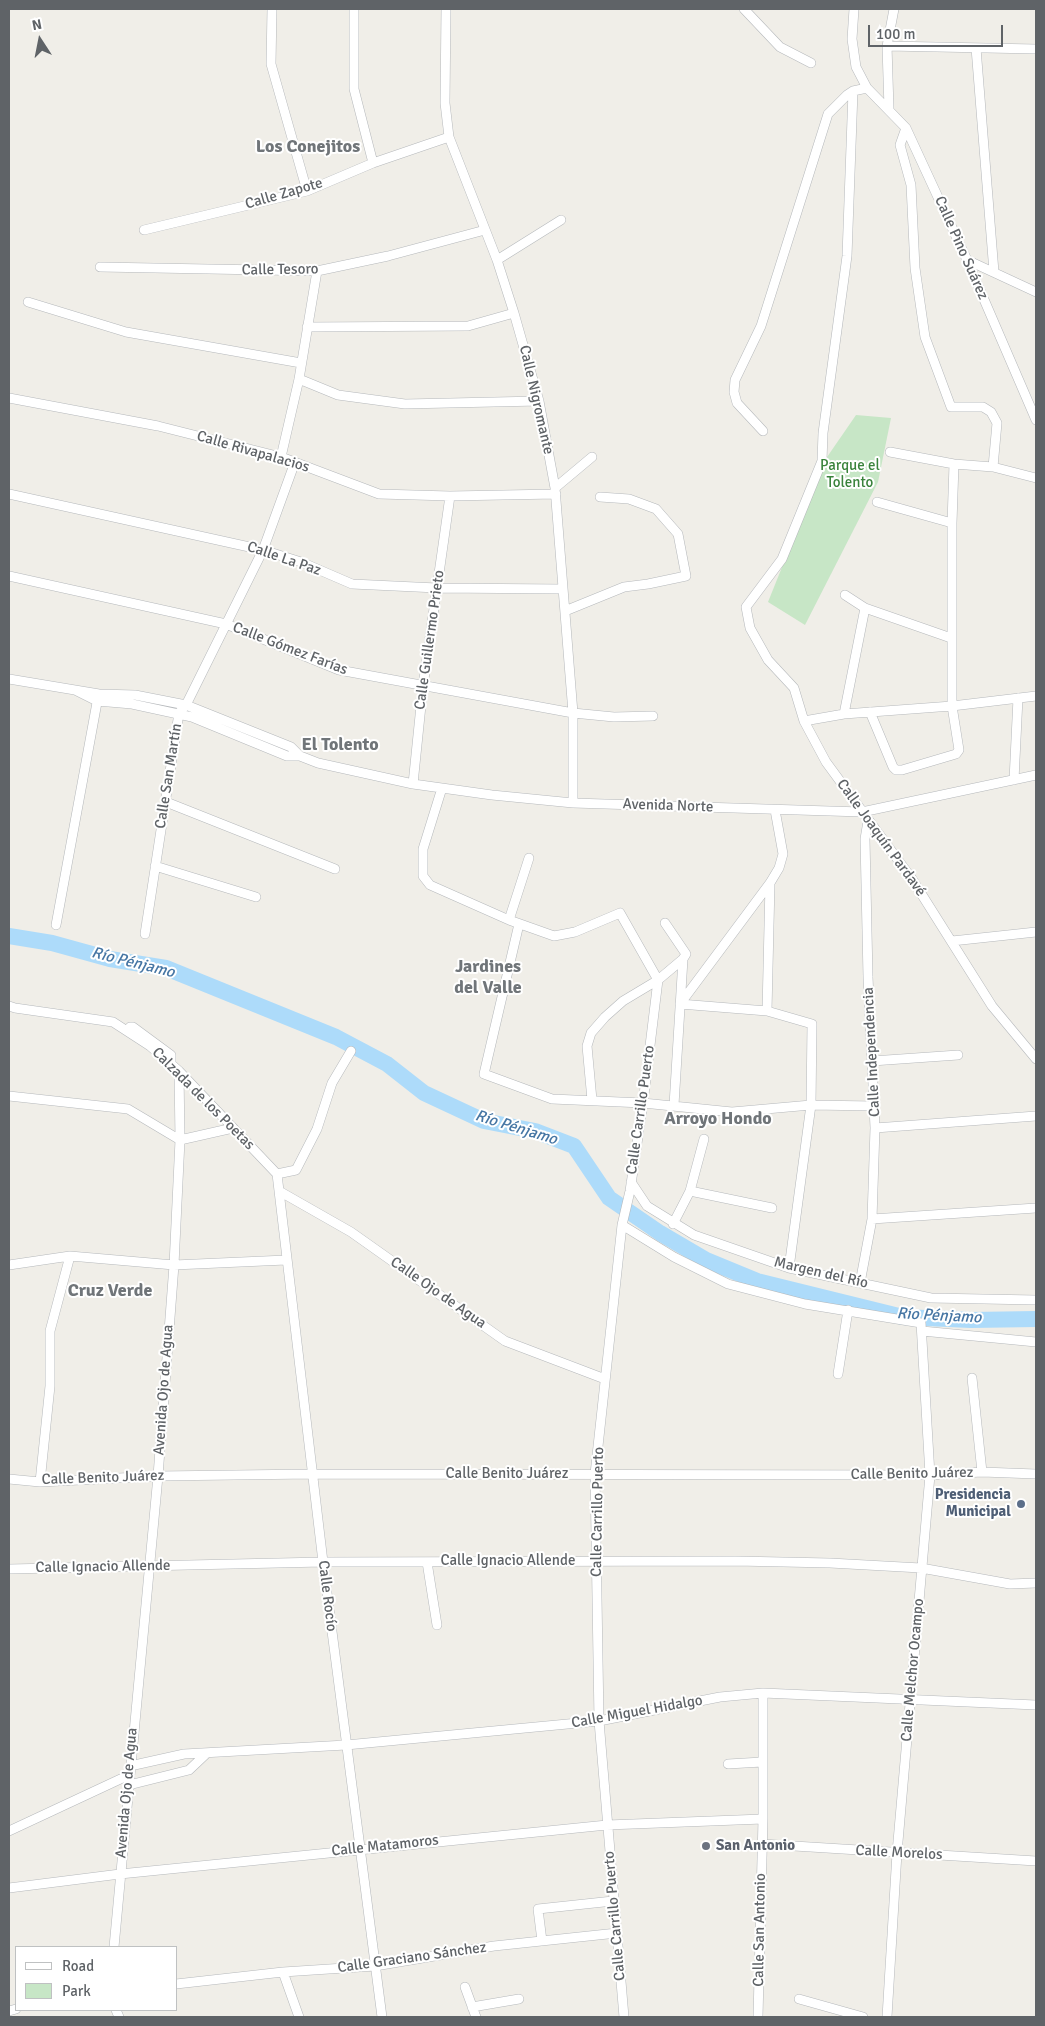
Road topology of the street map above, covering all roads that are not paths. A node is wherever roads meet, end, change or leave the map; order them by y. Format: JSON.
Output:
{"nodes":[{"id":1,"x":272,"y":9,"type":"edge"},
{"id":2,"x":354,"y":9,"type":"edge"},
{"id":3,"x":446,"y":9,"type":"edge"},
{"id":4,"x":744,"y":9,"type":"edge"},
{"id":5,"x":854,"y":9,"type":"edge"},
{"id":6,"x":894,"y":9,"type":"edge"},
{"id":7,"x":887,"y":46,"type":"junction"},
{"id":8,"x":976,"y":48,"type":"junction"},
{"id":9,"x":1036,"y":49,"type":"edge"},
{"id":10,"x":811,"y":63,"type":"dead end"},
{"id":11,"x":867,"y":88,"type":"junction"},
{"id":12,"x":853,"y":91,"type":"junction"},
{"id":13,"x":889,"y":109,"type":"junction"},
{"id":14,"x":906,"y":128,"type":"junction"},
{"id":15,"x":449,"y":137,"type":"junction"},
{"id":16,"x":373,"y":163,"type":"junction"},
{"id":17,"x":307,"y":191,"type":"junction"},
{"id":18,"x":561,"y":220,"type":"dead end"},
{"id":19,"x":144,"y":230,"type":"dead end"},
{"id":20,"x":486,"y":230,"type":"junction"},
{"id":21,"x":496,"y":260,"type":"junction"},
{"id":22,"x":967,"y":260,"type":"junction"},
{"id":23,"x":100,"y":267,"type":"dead end"},
{"id":24,"x":317,"y":271,"type":"junction"},
{"id":25,"x":994,"y":272,"type":"junction"},
{"id":26,"x":1036,"y":292,"type":"edge"},
{"id":27,"x":28,"y":302,"type":"dead end"},
{"id":28,"x":514,"y":313,"type":"junction"},
{"id":29,"x":307,"y":327,"type":"junction"},
{"id":30,"x":301,"y":364,"type":"junction"},
{"id":31,"x":299,"y":379,"type":"junction"},
{"id":32,"x":9,"y":398,"type":"edge"},
{"id":33,"x":538,"y":401,"type":"junction"},
{"id":34,"x":1036,"y":420,"type":"edge"},
{"id":35,"x":763,"y":431,"type":"dead end"},
{"id":36,"x":890,"y":452,"type":"dead end"},
{"id":37,"x":281,"y":457,"type":"junction"},
{"id":38,"x":592,"y":457,"type":"dead end"},
{"id":39,"x":295,"y":462,"type":"junction"},
{"id":40,"x":954,"y":464,"type":"junction"},
{"id":41,"x":993,"y":467,"type":"junction"},
{"id":42,"x":1036,"y":478,"type":"edge"},
{"id":43,"x":555,"y":491,"type":"junction"},
{"id":44,"x":9,"y":494,"type":"edge"},
{"id":45,"x":450,"y":496,"type":"junction"},
{"id":46,"x":600,"y":496,"type":"dead end"},
{"id":47,"x":877,"y":502,"type":"dead end"},
{"id":48,"x":952,"y":523,"type":"junction"},
{"id":49,"x":263,"y":550,"type":"junction"},
{"id":50,"x":9,"y":576,"type":"edge"},
{"id":51,"x":437,"y":588,"type":"junction"},
{"id":52,"x":563,"y":589,"type":"junction"},
{"id":53,"x":845,"y":595,"type":"dead end"},
{"id":54,"x":865,"y":608,"type":"junction"},
{"id":55,"x":565,"y":610,"type":"junction"},
{"id":56,"x":226,"y":624,"type":"junction"},
{"id":57,"x":951,"y":638,"type":"junction"},
{"id":58,"x":9,"y":679,"type":"edge"},
{"id":59,"x":423,"y":686,"type":"junction"},
{"id":60,"x":1036,"y":696,"type":"edge"},
{"id":61,"x":98,"y":698,"type":"junction"},
{"id":62,"x":1018,"y":698,"type":"junction"},
{"id":63,"x":186,"y":705,"type":"junction"},
{"id":64,"x":952,"y":706,"type":"junction"},
{"id":65,"x":870,"y":712,"type":"junction"},
{"id":66,"x":179,"y":713,"type":"junction"},
{"id":67,"x":573,"y":713,"type":"junction"},
{"id":68,"x":844,"y":714,"type":"junction"},
{"id":69,"x":652,"y":716,"type":"dead end"},
{"id":70,"x":804,"y":720,"type":"junction"},
{"id":71,"x":300,"y":756,"type":"junction"},
{"id":72,"x":1036,"y":775,"type":"edge"},
{"id":73,"x":1014,"y":780,"type":"junction"},
{"id":74,"x":413,"y":784,"type":"junction"},
{"id":75,"x":442,"y":788,"type":"junction"},
{"id":76,"x":166,"y":802,"type":"junction"},
{"id":77,"x":573,"y":804,"type":"junction"},
{"id":78,"x":775,"y":810,"type":"junction"},
{"id":79,"x":862,"y":812,"type":"junction"},
{"id":80,"x":868,"y":821,"type":"junction"},
{"id":81,"x":529,"y":858,"type":"dead end"},
{"id":82,"x":155,"y":866,"type":"junction"},
{"id":83,"x":335,"y":869,"type":"dead end"},
{"id":84,"x":770,"y":883,"type":"junction"},
{"id":85,"x":256,"y":897,"type":"dead end"},
{"id":86,"x":509,"y":920,"type":"junction"},
{"id":87,"x":666,"y":923,"type":"dead end"},
{"id":88,"x":519,"y":924,"type":"junction"},
{"id":89,"x":56,"y":925,"type":"dead end"},
{"id":90,"x":1036,"y":932,"type":"edge"},
{"id":91,"x":144,"y":934,"type":"dead end"},
{"id":92,"x":952,"y":941,"type":"junction"},
{"id":93,"x":685,"y":956,"type":"junction"},
{"id":94,"x":658,"y":980,"type":"junction"},
{"id":95,"x":680,"y":1004,"type":"junction"},
{"id":96,"x":9,"y":1006,"type":"edge"},
{"id":97,"x":767,"y":1011,"type":"junction"},
{"id":98,"x":351,"y":1051,"type":"dead end"},
{"id":99,"x":958,"y":1056,"type":"dead end"},
{"id":100,"x":1036,"y":1059,"type":"edge"},
{"id":101,"x":872,"y":1061,"type":"junction"},
{"id":102,"x":179,"y":1071,"type":"junction"},
{"id":103,"x":9,"y":1096,"type":"edge"},
{"id":104,"x":592,"y":1100,"type":"junction"},
{"id":105,"x":643,"y":1103,"type":"junction"},
{"id":106,"x":674,"y":1105,"type":"junction"},
{"id":107,"x":811,"y":1105,"type":"junction"},
{"id":108,"x":874,"y":1106,"type":"junction"},
{"id":109,"x":1036,"y":1116,"type":"edge"},
{"id":110,"x":233,"y":1128,"type":"junction"},
{"id":111,"x":876,"y":1128,"type":"junction"},
{"id":112,"x":704,"y":1139,"type":"dead end"},
{"id":113,"x":180,"y":1140,"type":"junction"},
{"id":114,"x":277,"y":1174,"type":"junction"},
{"id":115,"x":631,"y":1181,"type":"junction"},
{"id":116,"x":279,"y":1191,"type":"junction"},
{"id":117,"x":690,"y":1191,"type":"junction"},
{"id":118,"x":772,"y":1208,"type":"dead end"},
{"id":119,"x":1036,"y":1208,"type":"edge"},
{"id":120,"x":872,"y":1220,"type":"junction"},
{"id":121,"x":673,"y":1224,"type":"junction"},
{"id":122,"x":622,"y":1225,"type":"junction"},
{"id":123,"x":70,"y":1256,"type":"junction"},
{"id":124,"x":286,"y":1260,"type":"junction"},
{"id":125,"x":9,"y":1265,"type":"edge"},
{"id":126,"x":174,"y":1265,"type":"junction"},
{"id":127,"x":789,"y":1268,"type":"junction"},
{"id":128,"x":860,"y":1282,"type":"junction"},
{"id":129,"x":1036,"y":1300,"type":"edge"},
{"id":130,"x":848,"y":1310,"type":"junction"},
{"id":131,"x":922,"y":1327,"type":"junction"},
{"id":132,"x":1036,"y":1342,"type":"edge"},
{"id":133,"x":838,"y":1374,"type":"dead end"},
{"id":134,"x":972,"y":1378,"type":"dead end"},
{"id":135,"x":605,"y":1379,"type":"junction"},
{"id":136,"x":982,"y":1472,"type":"junction"},
{"id":137,"x":312,"y":1474,"type":"junction"},
{"id":138,"x":595,"y":1474,"type":"junction"},
{"id":139,"x":1036,"y":1474,"type":"edge"},
{"id":140,"x":158,"y":1476,"type":"junction"},
{"id":141,"x":930,"y":1476,"type":"junction"},
{"id":142,"x":9,"y":1479,"type":"edge"},
{"id":143,"x":40,"y":1482,"type":"junction"},
{"id":144,"x":597,"y":1560,"type":"junction"},
{"id":145,"x":323,"y":1562,"type":"junction"},
{"id":146,"x":427,"y":1562,"type":"junction"},
{"id":147,"x":149,"y":1566,"type":"junction"},
{"id":148,"x":921,"y":1568,"type":"junction"},
{"id":149,"x":9,"y":1569,"type":"edge"},
{"id":150,"x":1036,"y":1583,"type":"edge"},
{"id":151,"x":437,"y":1625,"type":"dead end"},
{"id":152,"x":763,"y":1693,"type":"junction"},
{"id":153,"x":911,"y":1699,"type":"junction"},
{"id":154,"x":1036,"y":1705,"type":"edge"},
{"id":155,"x":599,"y":1721,"type":"junction"},
{"id":156,"x":346,"y":1745,"type":"junction"},
{"id":157,"x":208,"y":1753,"type":"junction"},
{"id":158,"x":762,"y":1762,"type":"junction"},
{"id":159,"x":728,"y":1764,"type":"dead end"},
{"id":160,"x":130,"y":1771,"type":"junction"},
{"id":161,"x":129,"y":1785,"type":"junction"},
{"id":162,"x":763,"y":1819,"type":"junction"},
{"id":163,"x":607,"y":1825,"type":"junction"},
{"id":164,"x":9,"y":1831,"type":"edge"},
{"id":165,"x":762,"y":1844,"type":"junction"},
{"id":166,"x":359,"y":1849,"type":"junction"},
{"id":167,"x":897,"y":1853,"type":"junction"},
{"id":168,"x":1036,"y":1860,"type":"edge"},
{"id":169,"x":120,"y":1874,"type":"junction"},
{"id":170,"x":9,"y":1888,"type":"edge"},
{"id":171,"x":613,"y":1901,"type":"junction"},
{"id":172,"x":617,"y":1933,"type":"junction"},
{"id":173,"x":542,"y":1941,"type":"junction"},
{"id":174,"x":114,"y":1946,"type":"edge"},
{"id":175,"x":375,"y":1966,"type":"junction"},
{"id":176,"x":283,"y":1972,"type":"junction"},
{"id":177,"x":178,"y":1984,"type":"edge"},
{"id":178,"x":465,"y":1987,"type":"dead end"},
{"id":179,"x":518,"y":1999,"type":"dead end"},
{"id":180,"x":799,"y":1999,"type":"dead end"},
{"id":181,"x":472,"y":2007,"type":"junction"},
{"id":182,"x":299,"y":2017,"type":"edge"},
{"id":183,"x":382,"y":2017,"type":"edge"},
{"id":184,"x":476,"y":2017,"type":"edge"},
{"id":185,"x":624,"y":2017,"type":"edge"},
{"id":186,"x":758,"y":2017,"type":"edge"},
{"id":187,"x":863,"y":2017,"type":"edge"},
{"id":188,"x":887,"y":2017,"type":"edge"}],
"edges":[{"from":1,"to":17,"type":"street"},
{"from":2,"to":16,"type":"street"},
{"from":3,"to":15,"type":"street","name":"Calle Nigromante"},
{"from":4,"to":10,"type":"street"},
{"from":5,"to":11,"type":"street","name":"Calle Pino Suárez"},
{"from":6,"to":7,"type":"street"},
{"from":7,"to":8,"type":"street"},
{"from":7,"to":13,"type":"street"},
{"from":8,"to":9,"type":"street"},
{"from":8,"to":25,"type":"street"},
{"from":11,"to":12,"type":"street"},
{"from":11,"to":13,"type":"street","name":"Calle Pino Suárez"},
{"from":12,"to":35,"type":"street"},
{"from":12,"to":70,"type":"street","name":"Calle Joaquín Pardavé"},
{"from":13,"to":14,"type":"street","name":"Calle Pino Suárez"},
{"from":14,"to":22,"type":"street","name":"Calle Pino Suárez"},
{"from":14,"to":41,"type":"street"},
{"from":15,"to":16,"type":"street","name":"Calle Zapote"},
{"from":15,"to":20,"type":"street","name":"Calle Nigromante"},
{"from":16,"to":17,"type":"street","name":"Calle Zapote"},
{"from":17,"to":19,"type":"street","name":"Calle Zapote"},
{"from":18,"to":21,"type":"street"},
{"from":20,"to":21,"type":"street","name":"Calle Nigromante"},
{"from":20,"to":24,"type":"street","name":"Calle Tesoro"},
{"from":21,"to":28,"type":"street","name":"Calle Nigromante"},
{"from":22,"to":25,"type":"street"},
{"from":22,"to":34,"type":"street","name":"Calle Pino Suárez"},
{"from":23,"to":24,"type":"street","name":"Calle Tesoro"},
{"from":24,"to":29,"type":"street"},
{"from":25,"to":26,"type":"street"},
{"from":27,"to":30,"type":"street"},
{"from":28,"to":29,"type":"street"},
{"from":28,"to":33,"type":"street","name":"Calle Nigromante"},
{"from":29,"to":30,"type":"street"},
{"from":30,"to":31,"type":"street"},
{"from":31,"to":33,"type":"street"},
{"from":31,"to":37,"type":"street"},
{"from":32,"to":37,"type":"street","name":"Calle Rivapalacios"},
{"from":33,"to":43,"type":"street","name":"Calle Nigromante"},
{"from":36,"to":40,"type":"street"},
{"from":37,"to":39,"type":"street","name":"Calle Rivapalacios"},
{"from":38,"to":43,"type":"street"},
{"from":39,"to":45,"type":"street","name":"Calle Rivapalacios"},
{"from":39,"to":49,"type":"street","name":"Calle San Martín"},
{"from":40,"to":41,"type":"street"},
{"from":40,"to":48,"type":"street"},
{"from":41,"to":42,"type":"street"},
{"from":43,"to":45,"type":"street","name":"Calle Rivapalacios"},
{"from":43,"to":52,"type":"street","name":"Calle Nigromante"},
{"from":44,"to":49,"type":"street","name":"Calle La Paz"},
{"from":45,"to":51,"type":"street","name":"Calle Guillermo Prieto"},
{"from":46,"to":55,"type":"street"},
{"from":47,"to":48,"type":"street"},
{"from":48,"to":57,"type":"street"},
{"from":49,"to":51,"type":"street","name":"Calle La Paz"},
{"from":49,"to":56,"type":"street","name":"Calle San Martín"},
{"from":50,"to":56,"type":"street","name":"Calle Gómez Farías"},
{"from":51,"to":52,"type":"street","name":"Calle La Paz"},
{"from":51,"to":59,"type":"street","name":"Calle Guillermo Prieto"},
{"from":52,"to":55,"type":"street","name":"Calle Nigromante"},
{"from":53,"to":54,"type":"street"},
{"from":54,"to":57,"type":"street"},
{"from":54,"to":68,"type":"street"},
{"from":55,"to":67,"type":"street","name":"Calle Nigromante"},
{"from":56,"to":59,"type":"street","name":"Calle Gómez Farías"},
{"from":56,"to":63,"type":"street","name":"Calle San Martín"},
{"from":57,"to":64,"type":"street"},
{"from":58,"to":61,"type":"street","name":"Avenida Norte"},
{"from":59,"to":67,"type":"street","name":"Calle Gómez Farías"},
{"from":59,"to":74,"type":"street","name":"Calle Guillermo Prieto"},
{"from":60,"to":62,"type":"street"},
{"from":61,"to":63,"type":"street","name":"Avenida Norte"},
{"from":61,"to":66,"type":"street","name":"Avenida Norte"},
{"from":61,"to":89,"type":"street"},
{"from":62,"to":64,"type":"street"},
{"from":62,"to":73,"type":"street"},
{"from":63,"to":66,"type":"street","name":"Calle San Martín"},
{"from":63,"to":71,"type":"street","name":"Avenida Norte"},
{"from":64,"to":65,"type":"street"},
{"from":64,"to":65,"type":"street"},
{"from":65,"to":68,"type":"street"},
{"from":66,"to":71,"type":"street","name":"Avenida Norte"},
{"from":66,"to":76,"type":"street","name":"Calle San Martín"},
{"from":67,"to":69,"type":"street","name":"Calle Gómez Farías"},
{"from":67,"to":77,"type":"street","name":"Calle Nigromante"},
{"from":68,"to":70,"type":"street"},
{"from":70,"to":79,"type":"street","name":"Calle Joaquín Pardavé"},
{"from":71,"to":74,"type":"street","name":"Avenida Norte"},
{"from":72,"to":73,"type":"street","name":"Avenida Norte"},
{"from":73,"to":79,"type":"street","name":"Avenida Norte"},
{"from":74,"to":75,"type":"street","name":"Avenida Norte"},
{"from":75,"to":77,"type":"street","name":"Avenida Norte"},
{"from":75,"to":86,"type":"street"},
{"from":76,"to":82,"type":"street","name":"Calle San Martín"},
{"from":76,"to":83,"type":"street"},
{"from":77,"to":78,"type":"street","name":"Avenida Norte"},
{"from":78,"to":79,"type":"street","name":"Avenida Norte"},
{"from":78,"to":84,"type":"street"},
{"from":79,"to":80,"type":"street","name":"Calle Joaquín Pardavé"},
{"from":80,"to":92,"type":"street","name":"Calle Joaquín Pardavé"},
{"from":80,"to":101,"type":"street","name":"Calle Independencia"},
{"from":81,"to":86,"type":"street"},
{"from":82,"to":85,"type":"street"},
{"from":82,"to":91,"type":"street","name":"Calle San Martín"},
{"from":84,"to":95,"type":"street"},
{"from":84,"to":97,"type":"street"},
{"from":86,"to":88,"type":"street"},
{"from":87,"to":93,"type":"street"},
{"from":88,"to":94,"type":"street"},
{"from":88,"to":104,"type":"street"},
{"from":90,"to":92,"type":"street"},
{"from":92,"to":100,"type":"street","name":"Calle Joaquín Pardavé"},
{"from":93,"to":94,"type":"street"},
{"from":93,"to":95,"type":"street"},
{"from":94,"to":104,"type":"street"},
{"from":94,"to":105,"type":"street","name":"Calle Carrillo Puerto"},
{"from":95,"to":97,"type":"street"},
{"from":95,"to":106,"type":"street"},
{"from":96,"to":102,"type":"street","name":"Calzada de los Poetas"},
{"from":97,"to":107,"type":"street"},
{"from":98,"to":114,"type":"street"},
{"from":99,"to":101,"type":"street"},
{"from":101,"to":108,"type":"street","name":"Calle Independencia"},
{"from":102,"to":110,"type":"street","name":"Calzada de los Poetas"},
{"from":102,"to":113,"type":"street","name":"Avenida Ojo de Agua"},
{"from":103,"to":113,"type":"street"},
{"from":104,"to":105,"type":"street"},
{"from":105,"to":106,"type":"street"},
{"from":105,"to":115,"type":"street","name":"Calle Carrillo Puerto"},
{"from":106,"to":107,"type":"street"},
{"from":107,"to":108,"type":"street"},
{"from":107,"to":127,"type":"street"},
{"from":108,"to":111,"type":"street","name":"Calle Independencia"},
{"from":109,"to":111,"type":"street"},
{"from":110,"to":113,"type":"street"},
{"from":110,"to":114,"type":"street","name":"Calzada de los Poetas"},
{"from":111,"to":120,"type":"street","name":"Calle Independencia"},
{"from":112,"to":117,"type":"street"},
{"from":113,"to":126,"type":"street","name":"Avenida Ojo de Agua"},
{"from":114,"to":116,"type":"street","name":"Calle Rocío"},
{"from":115,"to":121,"type":"street","name":"Margen del Río"},
{"from":115,"to":122,"type":"street","name":"Calle Carrillo Puerto"},
{"from":116,"to":124,"type":"street","name":"Calle Rocío"},
{"from":116,"to":135,"type":"street","name":"Calle Ojo de Agua"},
{"from":117,"to":118,"type":"street"},
{"from":117,"to":121,"type":"street"},
{"from":119,"to":120,"type":"street"},
{"from":120,"to":128,"type":"street","name":"Calle Independencia"},
{"from":121,"to":127,"type":"street","name":"Margen del Río"},
{"from":122,"to":130,"type":"street"},
{"from":122,"to":135,"type":"street","name":"Calle Carrillo Puerto"},
{"from":123,"to":125,"type":"street"},
{"from":123,"to":126,"type":"street"},
{"from":123,"to":143,"type":"street"},
{"from":124,"to":126,"type":"street"},
{"from":124,"to":137,"type":"street","name":"Calle Rocío"},
{"from":126,"to":140,"type":"street","name":"Avenida Ojo de Agua"},
{"from":127,"to":128,"type":"street","name":"Margen del Río"},
{"from":128,"to":129,"type":"street","name":"Margen del Río"},
{"from":130,"to":131,"type":"street"},
{"from":130,"to":133,"type":"street"},
{"from":131,"to":132,"type":"street"},
{"from":131,"to":141,"type":"street","name":"Calle Melchor Ocampo"},
{"from":134,"to":136,"type":"street"},
{"from":135,"to":138,"type":"street","name":"Calle Carrillo Puerto"},
{"from":136,"to":139,"type":"street","name":"Calle Benito Juárez"},
{"from":136,"to":141,"type":"street","name":"Calle Benito Juárez"},
{"from":137,"to":138,"type":"street","name":"Calle Benito Juárez"},
{"from":137,"to":140,"type":"street","name":"Calle Benito Juárez"},
{"from":137,"to":145,"type":"street","name":"Calle Rocío"},
{"from":138,"to":141,"type":"street","name":"Calle Benito Juárez"},
{"from":138,"to":144,"type":"street","name":"Calle Carrillo Puerto"},
{"from":140,"to":143,"type":"street","name":"Calle Benito Juárez"},
{"from":140,"to":147,"type":"street","name":"Avenida Ojo de Agua"},
{"from":141,"to":148,"type":"street","name":"Calle Melchor Ocampo"},
{"from":142,"to":143,"type":"street","name":"Calle Benito Juárez"},
{"from":144,"to":146,"type":"street","name":"Calle Ignacio Allende"},
{"from":144,"to":148,"type":"street","name":"Calle Ignacio Allende"},
{"from":144,"to":155,"type":"street","name":"Calle Carrillo Puerto"},
{"from":145,"to":146,"type":"street","name":"Calle Ignacio Allende"},
{"from":145,"to":147,"type":"street","name":"Calle Ignacio Allende"},
{"from":145,"to":156,"type":"street","name":"Calle Rocío"},
{"from":146,"to":151,"type":"street"},
{"from":147,"to":149,"type":"street","name":"Calle Ignacio Allende"},
{"from":147,"to":160,"type":"street","name":"Avenida Ojo de Agua"},
{"from":148,"to":150,"type":"street","name":"Calle Ignacio Allende"},
{"from":148,"to":153,"type":"street","name":"Calle Melchor Ocampo"},
{"from":152,"to":153,"type":"street","name":"Calle Miguel Hidalgo"},
{"from":152,"to":155,"type":"street","name":"Calle Miguel Hidalgo"},
{"from":152,"to":158,"type":"street","name":"Calle San Antonio"},
{"from":153,"to":154,"type":"street","name":"Calle Miguel Hidalgo"},
{"from":153,"to":167,"type":"street","name":"Calle Melchor Ocampo"},
{"from":155,"to":156,"type":"street","name":"Calle Miguel Hidalgo"},
{"from":155,"to":163,"type":"street","name":"Calle Carrillo Puerto"},
{"from":156,"to":157,"type":"street","name":"Calle Miguel Hidalgo"},
{"from":156,"to":166,"type":"street","name":"Calle Rocío"},
{"from":157,"to":160,"type":"street","name":"Calle Miguel Hidalgo"},
{"from":157,"to":161,"type":"street"},
{"from":158,"to":159,"type":"street"},
{"from":158,"to":162,"type":"street","name":"Calle San Antonio"},
{"from":160,"to":161,"type":"street","name":"Avenida Ojo de Agua"},
{"from":160,"to":164,"type":"street","name":"Calle Miguel Hidalgo"},
{"from":161,"to":169,"type":"street","name":"Avenida Ojo de Agua"},
{"from":162,"to":163,"type":"street","name":"Calle Matamoros"},
{"from":162,"to":165,"type":"street","name":"Calle San Antonio"},
{"from":163,"to":166,"type":"street","name":"Calle Matamoros"},
{"from":163,"to":171,"type":"street","name":"Calle Carrillo Puerto"},
{"from":165,"to":167,"type":"street","name":"Calle Morelos"},
{"from":165,"to":186,"type":"street","name":"Calle San Antonio"},
{"from":166,"to":169,"type":"street","name":"Calle Matamoros"},
{"from":166,"to":175,"type":"street","name":"Calle Rocío"},
{"from":167,"to":168,"type":"street","name":"Calle Morelos"},
{"from":167,"to":188,"type":"street","name":"Calle Melchor Ocampo"},
{"from":169,"to":170,"type":"street","name":"Calle Matamoros"},
{"from":169,"to":174,"type":"street","name":"Avenida Ojo de Agua"},
{"from":171,"to":172,"type":"street","name":"Calle Carrillo Puerto"},
{"from":171,"to":173,"type":"street"},
{"from":172,"to":173,"type":"street","name":"Calle Graciano Sánchez"},
{"from":172,"to":185,"type":"street","name":"Calle Carrillo Puerto"},
{"from":173,"to":175,"type":"street","name":"Calle Graciano Sánchez"},
{"from":175,"to":176,"type":"street","name":"Calle Graciano Sánchez"},
{"from":175,"to":183,"type":"street","name":"Calle Rocío"},
{"from":176,"to":177,"type":"street","name":"Calle Graciano Sánchez"},
{"from":176,"to":182,"type":"street"},
{"from":178,"to":181,"type":"street"},
{"from":179,"to":181,"type":"street"},
{"from":180,"to":187,"type":"street"},
{"from":181,"to":184,"type":"street"}]}
